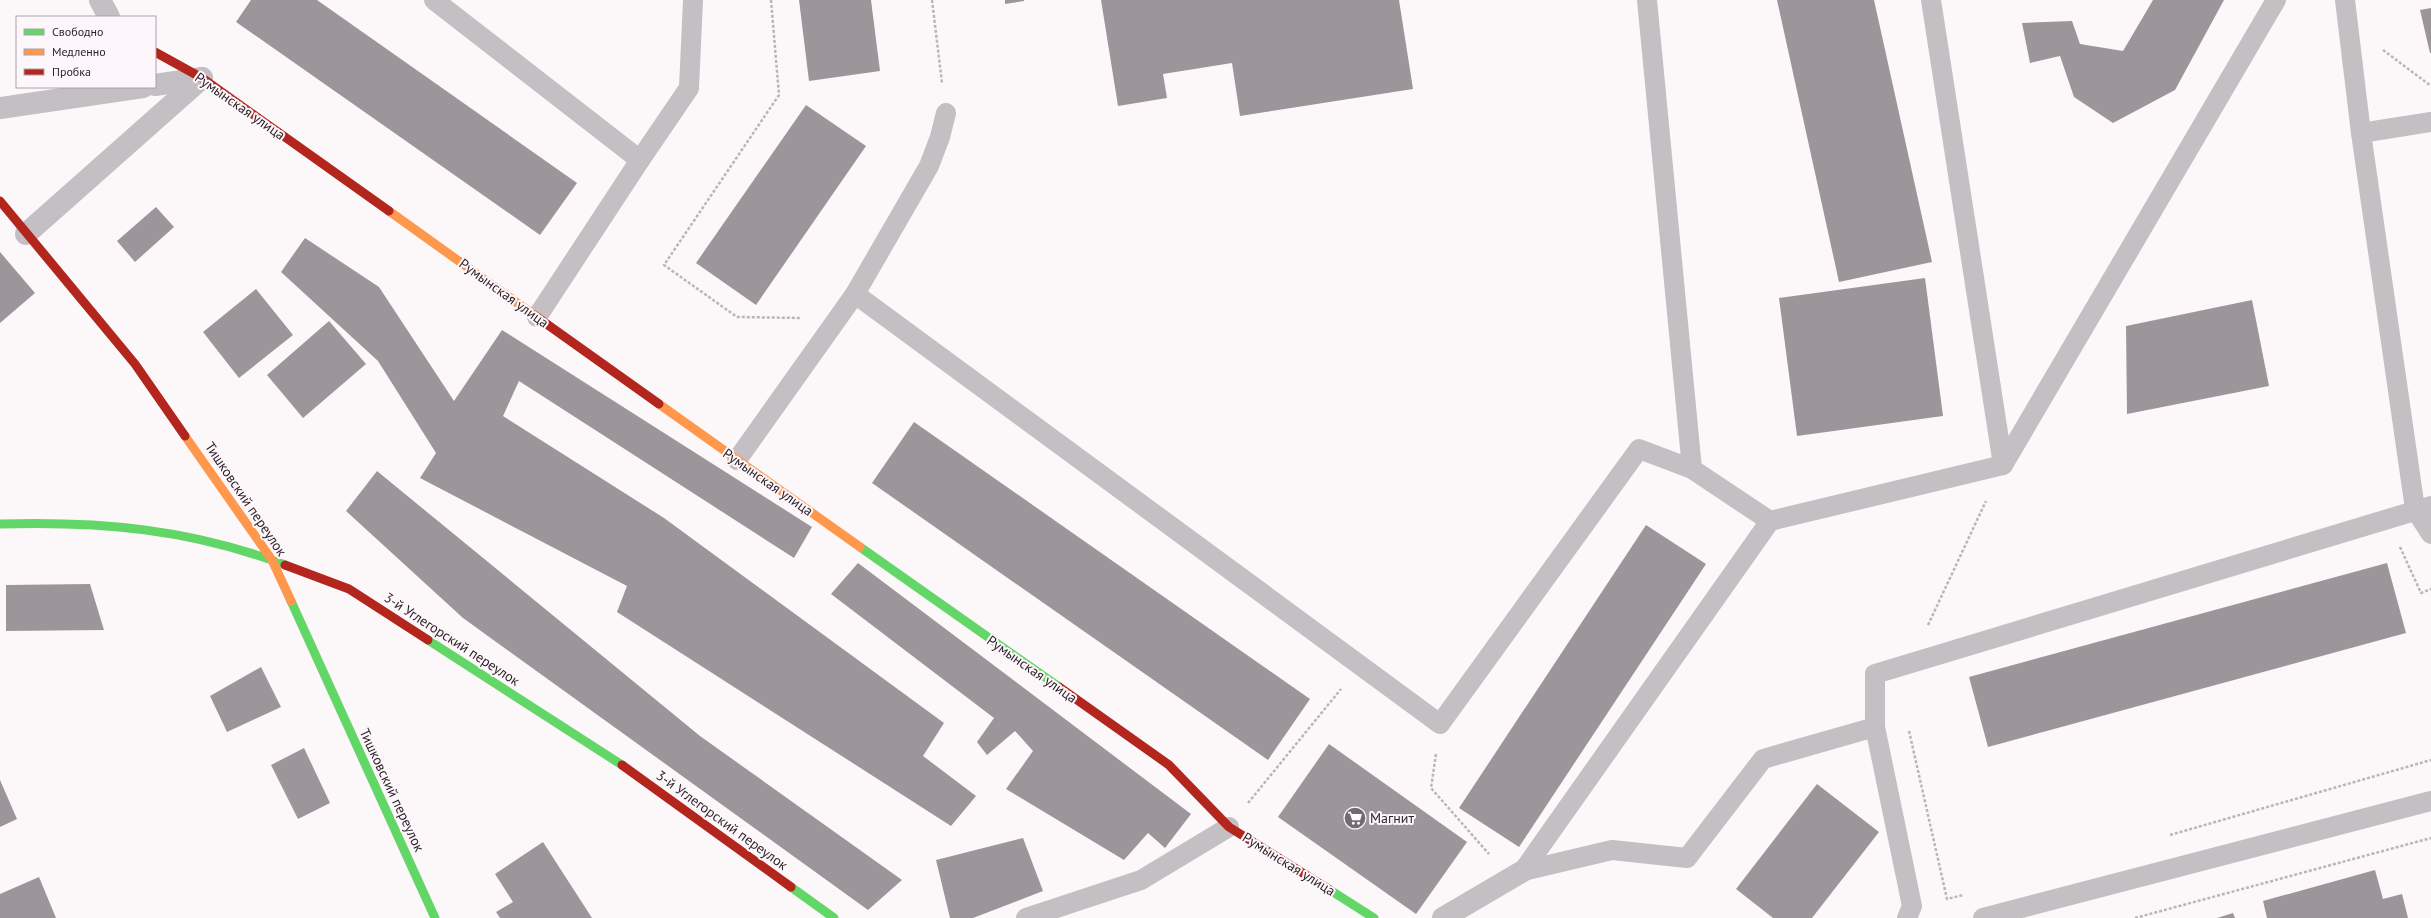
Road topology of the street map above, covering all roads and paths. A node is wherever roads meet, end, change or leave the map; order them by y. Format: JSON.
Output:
{"nodes":[{"id":1,"x":100,"y":0,"type":"edge"},
{"id":2,"x":434,"y":0,"type":"edge"},
{"id":3,"x":693,"y":0,"type":"edge"},
{"id":4,"x":771,"y":0,"type":"edge"},
{"id":5,"x":932,"y":0,"type":"edge"},
{"id":6,"x":1647,"y":0,"type":"edge"},
{"id":7,"x":1931,"y":0,"type":"edge"},
{"id":8,"x":2276,"y":0,"type":"edge"},
{"id":9,"x":2345,"y":0,"type":"edge"},
{"id":10,"x":108,"y":16,"type":"edge"},
{"id":11,"x":2379,"y":47,"type":"dead end"},
{"id":12,"x":156,"y":53,"type":"edge"},
{"id":13,"x":202,"y":78,"type":"junction"},
{"id":14,"x":156,"y":85,"type":"edge"},
{"id":15,"x":2431,"y":86,"type":"edge"},
{"id":16,"x":136,"y":88,"type":"edge"},
{"id":17,"x":0,"y":108,"type":"edge"},
{"id":18,"x":946,"y":113,"type":"joint"},
{"id":19,"x":2431,"y":122,"type":"edge"},
{"id":20,"x":2361,"y":133,"type":"junction"},
{"id":21,"x":640,"y":160,"type":"junction"},
{"id":22,"x":0,"y":201,"type":"edge"},
{"id":23,"x":26,"y":234,"type":"junction"},
{"id":24,"x":855,"y":294,"type":"junction"},
{"id":25,"x":537,"y":317,"type":"junction"},
{"id":26,"x":803,"y":318,"type":"dead end"},
{"id":27,"x":737,"y":460,"type":"junction"},
{"id":28,"x":2003,"y":465,"type":"junction"},
{"id":29,"x":1692,"y":469,"type":"junction"},
{"id":30,"x":2423,"y":507,"type":"edge"},
{"id":31,"x":1770,"y":521,"type":"junction"},
{"id":32,"x":0,"y":524,"type":"edge"},
{"id":33,"x":2431,"y":534,"type":"edge"},
{"id":34,"x":2393,"y":549,"type":"dead end"},
{"id":35,"x":272,"y":560,"type":"junction"},
{"id":36,"x":2431,"y":590,"type":"edge"},
{"id":37,"x":1910,"y":663,"type":"junction"},
{"id":38,"x":1360,"y":665,"type":"junction"},
{"id":39,"x":1440,"y":724,"type":"junction"},
{"id":40,"x":1908,"y":725,"type":"dead end"},
{"id":41,"x":1876,"y":727,"type":"junction"},
{"id":42,"x":2431,"y":760,"type":"edge"},
{"id":43,"x":2431,"y":801,"type":"edge"},
{"id":44,"x":1229,"y":827,"type":"junction"},
{"id":45,"x":2162,"y":837,"type":"dead end"},
{"id":46,"x":2431,"y":838,"type":"edge"},
{"id":47,"x":1517,"y":875,"type":"junction"},
{"id":48,"x":1970,"y":892,"type":"dead end"},
{"id":49,"x":435,"y":918,"type":"edge"},
{"id":50,"x":834,"y":918,"type":"edge"},
{"id":51,"x":1026,"y":918,"type":"edge"},
{"id":52,"x":1374,"y":918,"type":"edge"},
{"id":53,"x":1443,"y":918,"type":"edge"},
{"id":54,"x":1907,"y":918,"type":"edge"},
{"id":55,"x":1983,"y":918,"type":"edge"},
{"id":56,"x":2135,"y":918,"type":"edge"}],
"edges":[{"from":1,"to":10,"type":"street"},
{"from":2,"to":21,"type":"lane"},
{"from":3,"to":21,"type":"lane"},
{"from":4,"to":26,"type":"path"},
{"from":5,"to":18,"type":"path"},
{"from":6,"to":29,"type":"lane"},
{"from":7,"to":28,"type":"lane"},
{"from":8,"to":28,"type":"lane"},
{"from":9,"to":20,"type":"lane"},
{"from":11,"to":15,"type":"path"},
{"from":12,"to":13,"type":"street","name":"Румынская улица"},
{"from":13,"to":14,"type":"street"},
{"from":13,"to":23,"type":"street"},
{"from":13,"to":25,"type":"street","name":"Румынская улица"},
{"from":16,"to":17,"type":"street"},
{"from":18,"to":24,"type":"lane"},
{"from":19,"to":20,"type":"lane"},
{"from":20,"to":30,"type":"lane"},
{"from":21,"to":25,"type":"lane"},
{"from":22,"to":23,"type":"street","name":"Тишковский переулок"},
{"from":23,"to":35,"type":"street","name":"Тишковский переулок"},
{"from":24,"to":27,"type":"lane"},
{"from":24,"to":38,"type":"lane"},
{"from":25,"to":27,"type":"street","name":"Румынская улица"},
{"from":27,"to":44,"type":"street","name":"Румынская улица"},
{"from":28,"to":31,"type":"lane"},
{"from":28,"to":37,"type":"path"},
{"from":29,"to":31,"type":"lane"},
{"from":29,"to":39,"type":"lane"},
{"from":30,"to":33,"type":"lane"},
{"from":30,"to":37,"type":"lane"},
{"from":31,"to":47,"type":"lane"},
{"from":32,"to":35,"type":"street","name":"3-й Углегорский переулок"},
{"from":34,"to":36,"type":"path"},
{"from":35,"to":49,"type":"street","name":"Тишковский переулок"},
{"from":35,"to":50,"type":"street","name":"3-й Углегорский переулок"},
{"from":37,"to":41,"type":"lane"},
{"from":38,"to":39,"type":"lane"},
{"from":38,"to":44,"type":"path"},
{"from":39,"to":47,"type":"path"},
{"from":40,"to":48,"type":"path"},
{"from":41,"to":47,"type":"lane"},
{"from":41,"to":54,"type":"lane"},
{"from":42,"to":45,"type":"path"},
{"from":43,"to":55,"type":"lane"},
{"from":44,"to":51,"type":"lane"},
{"from":44,"to":52,"type":"street","name":"Румынская улица"},
{"from":46,"to":56,"type":"path"},
{"from":47,"to":53,"type":"street"}]}
